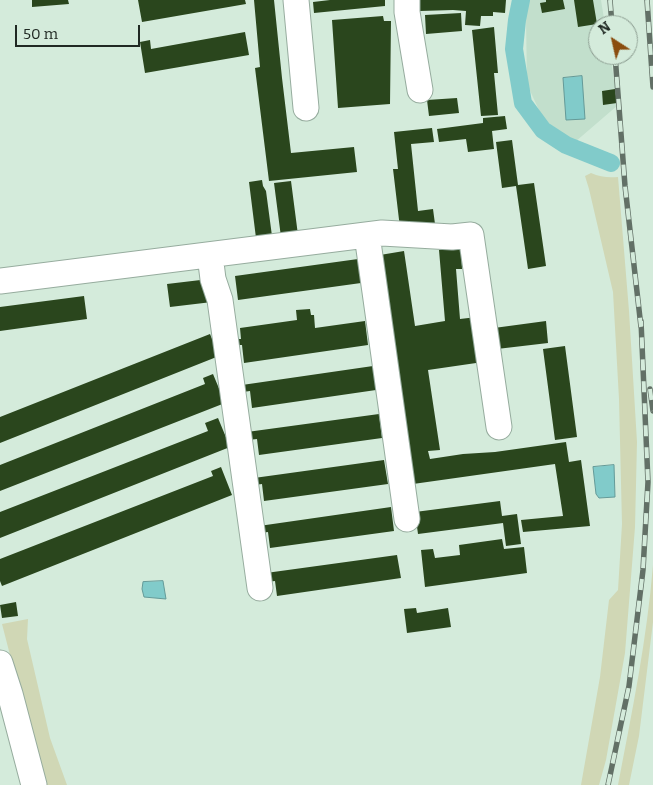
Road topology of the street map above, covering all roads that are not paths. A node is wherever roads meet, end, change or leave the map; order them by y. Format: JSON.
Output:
{"nodes":[{"id":1,"x":296,"y":0,"type":"edge"},
{"id":2,"x":407,"y":0,"type":"edge"},
{"id":3,"x":420,"y":90,"type":"dead end"},
{"id":4,"x":306,"y":108,"type":"dead end"},
{"id":5,"x":367,"y":235,"type":"junction"},
{"id":6,"x":210,"y":255,"type":"junction"},
{"id":7,"x":0,"y":282,"type":"edge"},
{"id":8,"x":499,"y":427,"type":"dead end"},
{"id":9,"x":406,"y":519,"type":"dead end"},
{"id":10,"x":260,"y":588,"type":"dead end"},
{"id":11,"x":0,"y":663,"type":"edge"},
{"id":12,"x":34,"y":785,"type":"edge"}],
"edges":[{"from":1,"to":4,"type":"street"},
{"from":2,"to":3,"type":"street"},
{"from":5,"to":6,"type":"street"},
{"from":5,"to":8,"type":"street"},
{"from":5,"to":9,"type":"street"},
{"from":6,"to":7,"type":"street"},
{"from":6,"to":10,"type":"street"},
{"from":11,"to":12,"type":"street"}]}
